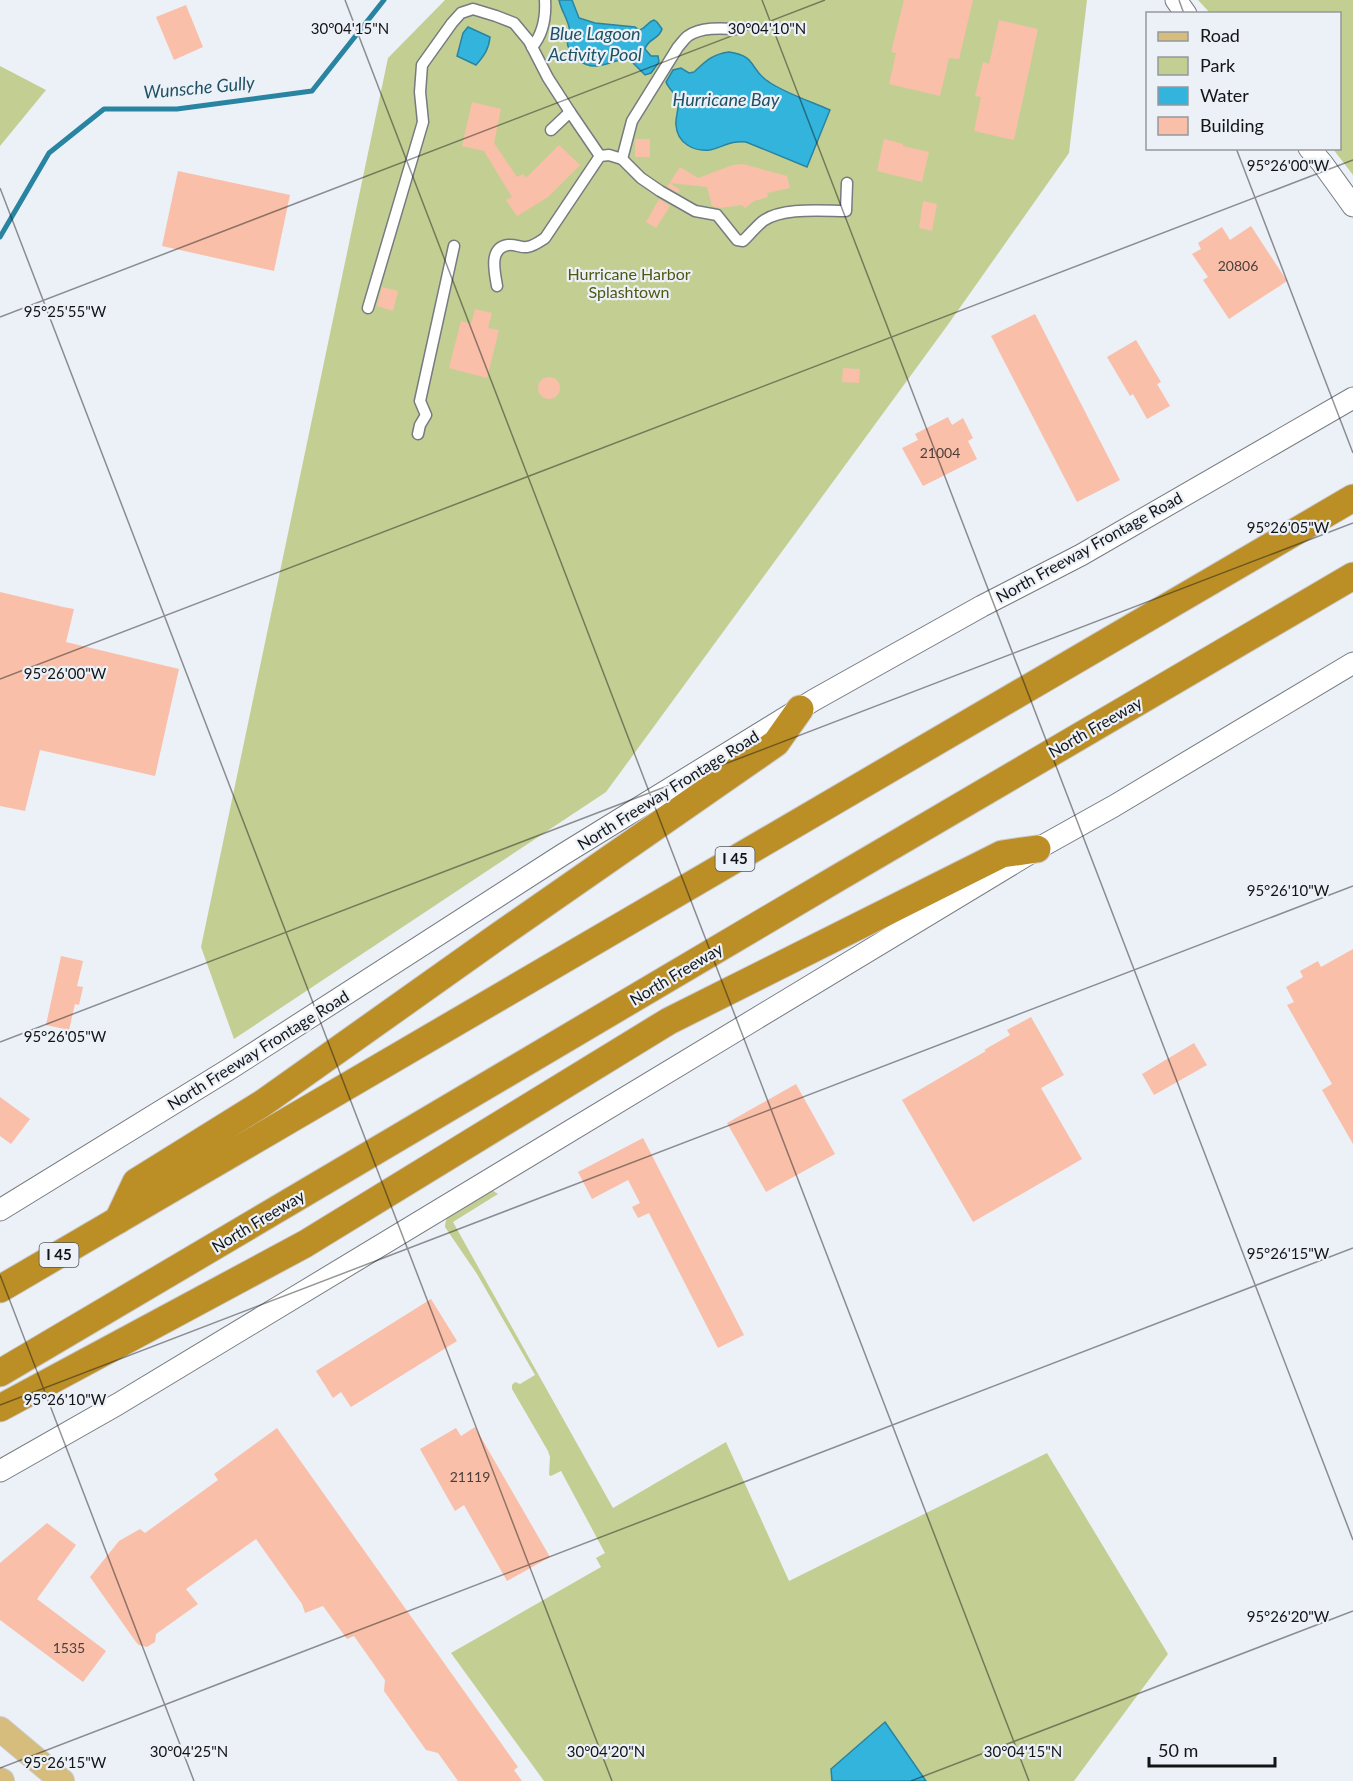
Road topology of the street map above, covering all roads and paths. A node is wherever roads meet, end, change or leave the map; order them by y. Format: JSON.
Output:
{"nodes":[{"id":1,"x":545,"y":0,"type":"edge"},
{"id":2,"x":736,"y":29,"type":"dead end"},
{"id":3,"x":532,"y":47,"type":"junction"},
{"id":4,"x":570,"y":112,"type":"junction"},
{"id":5,"x":551,"y":130,"type":"dead end"},
{"id":6,"x":1311,"y":150,"type":"edge"},
{"id":7,"x":600,"y":156,"type":"junction"},
{"id":8,"x":622,"y":159,"type":"junction"},
{"id":9,"x":847,"y":183,"type":"dead end"},
{"id":10,"x":1353,"y":206,"type":"edge"},
{"id":11,"x":454,"y":246,"type":"dead end"},
{"id":12,"x":497,"y":286,"type":"dead end"},
{"id":13,"x":368,"y":308,"type":"dead end"},
{"id":14,"x":1353,"y":398,"type":"edge"},
{"id":15,"x":418,"y":434,"type":"dead end"},
{"id":16,"x":1353,"y":498,"type":"edge"},
{"id":17,"x":1353,"y":576,"type":"edge"},
{"id":18,"x":1353,"y":663,"type":"edge"},
{"id":19,"x":800,"y":709,"type":"junction"},
{"id":20,"x":1037,"y":849,"type":"junction"},
{"id":21,"x":0,"y":1210,"type":"edge"},
{"id":22,"x":118,"y":1220,"type":"junction"},
{"id":23,"x":0,"y":1289,"type":"edge"},
{"id":24,"x":0,"y":1373,"type":"edge"},
{"id":25,"x":0,"y":1408,"type":"edge"},
{"id":26,"x":0,"y":1471,"type":"edge"},
{"id":27,"x":0,"y":1729,"type":"edge"},
{"id":28,"x":62,"y":1781,"type":"edge"}],
"edges":[{"from":1,"to":3,"type":"street"},
{"from":2,"to":8,"type":"street"},
{"from":3,"to":4,"type":"street"},
{"from":3,"to":13,"type":"street"},
{"from":4,"to":5,"type":"street"},
{"from":4,"to":7,"type":"street"},
{"from":6,"to":10,"type":"main road"},
{"from":7,"to":8,"type":"street"},
{"from":7,"to":12,"type":"street"},
{"from":8,"to":9,"type":"street"},
{"from":11,"to":15,"type":"street"},
{"from":14,"to":19,"type":"main road","name":"North Freeway Frontage Road"},
{"from":16,"to":22,"type":"highway","number":"I 45"},
{"from":17,"to":24,"type":"highway","name":"North Freeway"},
{"from":18,"to":20,"type":"main road"},
{"from":19,"to":21,"type":"main road","name":"North Freeway Frontage Road"},
{"from":19,"to":22,"type":"highway"},
{"from":20,"to":25,"type":"highway"},
{"from":20,"to":26,"type":"main road"},
{"from":22,"to":23,"type":"highway","number":"I 45"},
{"from":27,"to":28,"type":"main road"}]}
